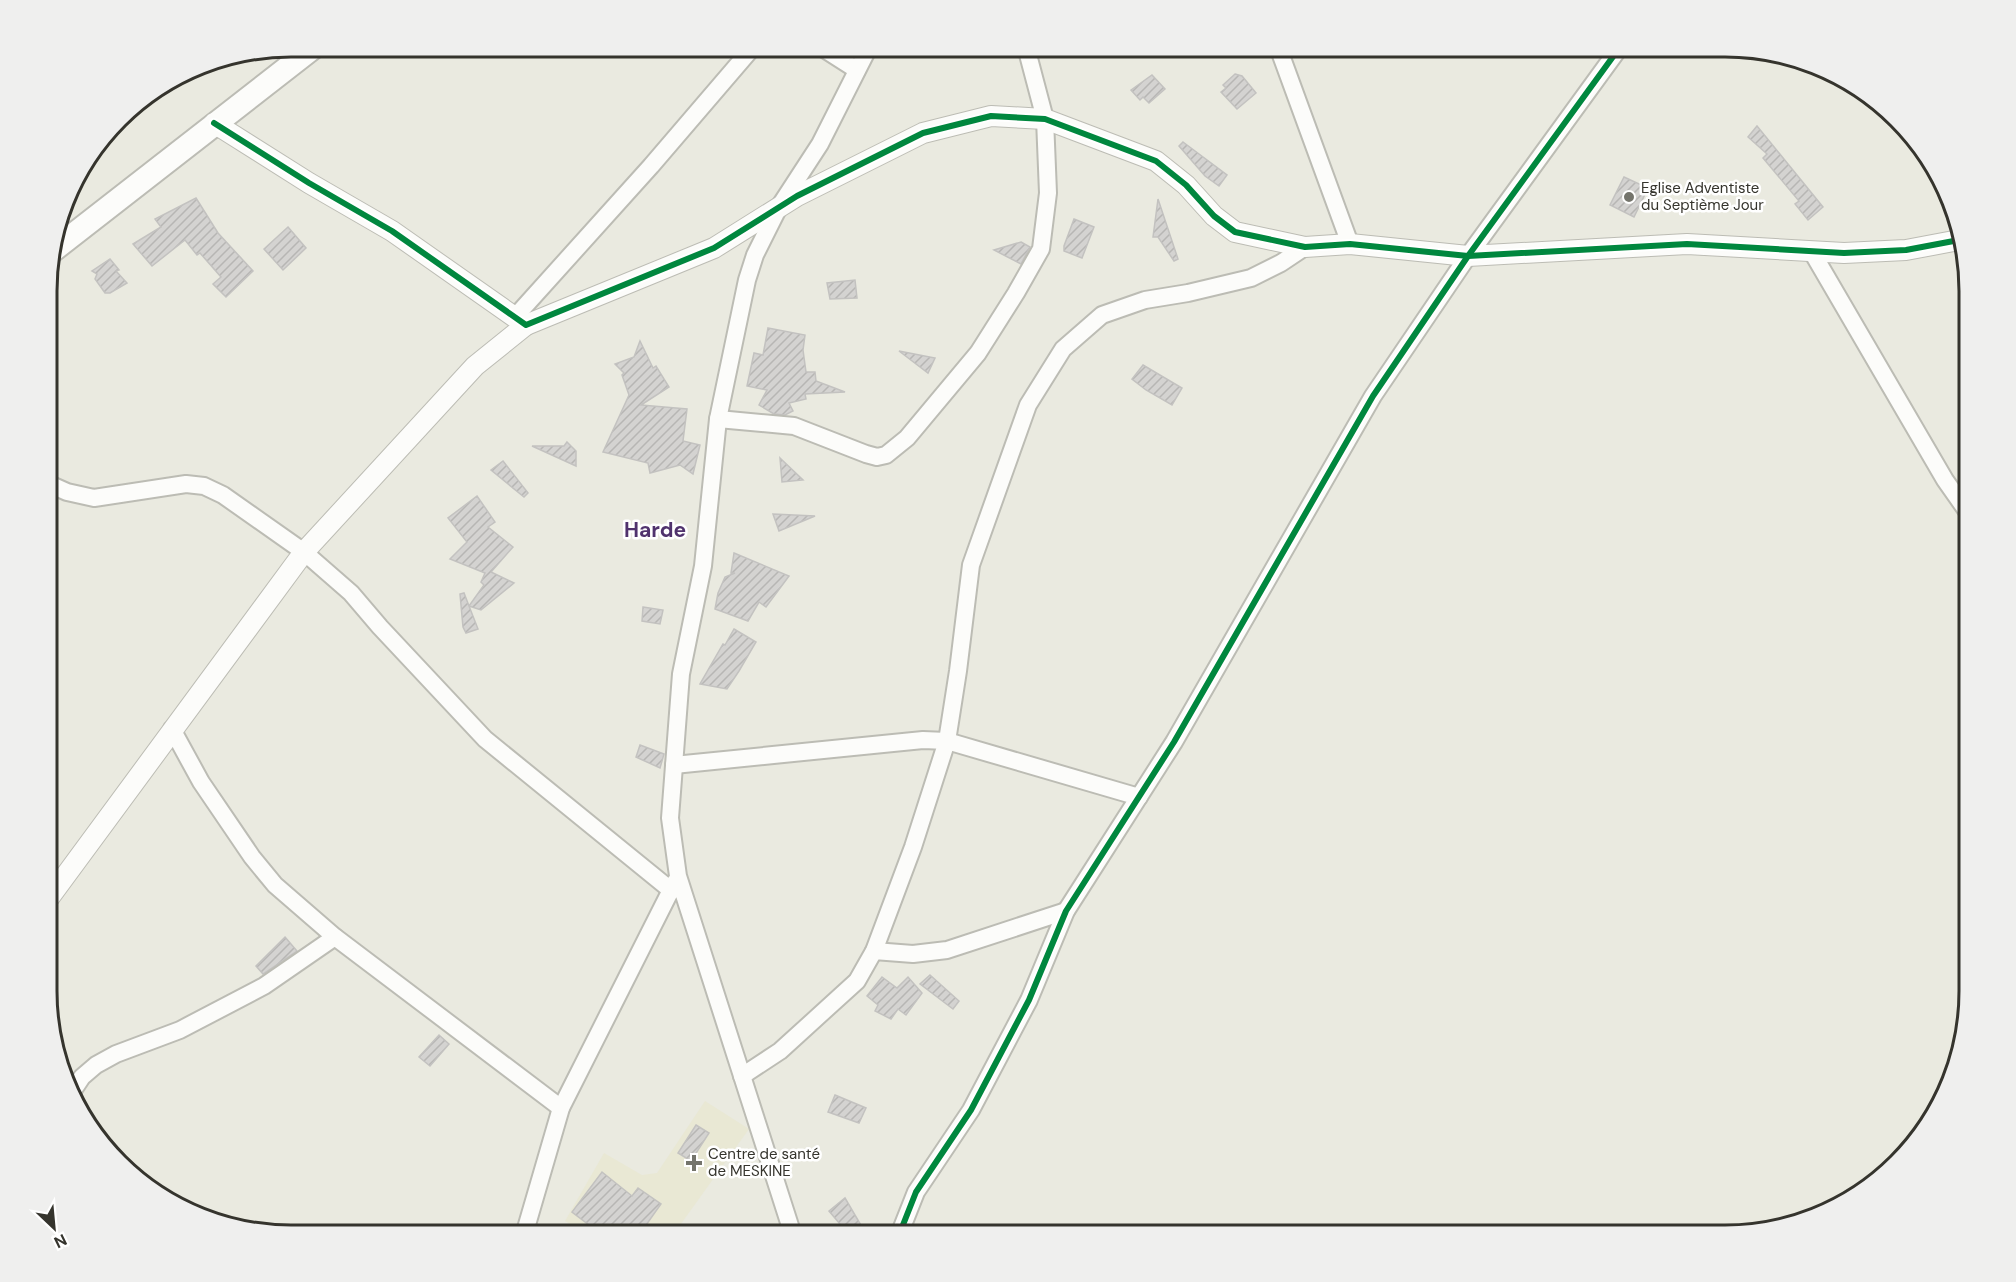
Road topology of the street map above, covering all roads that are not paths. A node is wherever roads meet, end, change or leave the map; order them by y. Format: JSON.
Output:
{"nodes":[{"id":1,"x":300,"y":57,"type":"edge"},
{"id":2,"x":744,"y":57,"type":"edge"},
{"id":3,"x":838,"y":57,"type":"edge"},
{"id":4,"x":864,"y":57,"type":"edge"},
{"id":5,"x":1029,"y":57,"type":"edge"},
{"id":6,"x":1282,"y":57,"type":"edge"},
{"id":7,"x":1612,"y":57,"type":"edge"},
{"id":8,"x":857,"y":70,"type":"junction"},
{"id":9,"x":1046,"y":119,"type":"junction"},
{"id":10,"x":214,"y":123,"type":"junction"},
{"id":11,"x":779,"y":207,"type":"junction"},
{"id":12,"x":1954,"y":241,"type":"edge"},
{"id":13,"x":61,"y":244,"type":"edge"},
{"id":14,"x":1350,"y":244,"type":"junction"},
{"id":15,"x":1305,"y":247,"type":"junction"},
{"id":16,"x":1812,"y":252,"type":"junction"},
{"id":17,"x":1468,"y":256,"type":"junction"},
{"id":18,"x":521,"y":321,"type":"junction"},
{"id":19,"x":718,"y":419,"type":"junction"},
{"id":20,"x":57,"y":488,"type":"edge"},
{"id":21,"x":1959,"y":500,"type":"edge"},
{"id":22,"x":304,"y":552,"type":"junction"},
{"id":23,"x":172,"y":729,"type":"junction"},
{"id":24,"x":947,"y":741,"type":"junction"},
{"id":25,"x":674,"y":765,"type":"junction"},
{"id":26,"x":1139,"y":796,"type":"junction"},
{"id":27,"x":675,"y":883,"type":"junction"},
{"id":28,"x":57,"y":887,"type":"edge"},
{"id":29,"x":1066,"y":911,"type":"junction"},
{"id":30,"x":335,"y":937,"type":"junction"},
{"id":31,"x":874,"y":951,"type":"junction"},
{"id":32,"x":742,"y":1077,"type":"junction"},
{"id":33,"x":77,"y":1085,"type":"edge"},
{"id":34,"x":561,"y":1108,"type":"junction"},
{"id":35,"x":527,"y":1225,"type":"edge"},
{"id":36,"x":790,"y":1225,"type":"edge"},
{"id":37,"x":902,"y":1225,"type":"edge"}],
"edges":[{"from":1,"to":10,"type":"main road"},
{"from":2,"to":18,"type":"street"},
{"from":3,"to":8,"type":"street"},
{"from":4,"to":8,"type":"street"},
{"from":5,"to":9,"type":"street"},
{"from":6,"to":14,"type":"street"},
{"from":7,"to":17,"type":"street"},
{"from":8,"to":11,"type":"street"},
{"from":9,"to":11,"type":"street"},
{"from":9,"to":15,"type":"street"},
{"from":9,"to":19,"type":"street"},
{"from":10,"to":13,"type":"main road"},
{"from":10,"to":18,"type":"street"},
{"from":11,"to":18,"type":"street"},
{"from":11,"to":19,"type":"street"},
{"from":12,"to":16,"type":"street"},
{"from":14,"to":15,"type":"street"},
{"from":14,"to":17,"type":"street"},
{"from":15,"to":24,"type":"street"},
{"from":16,"to":17,"type":"street"},
{"from":16,"to":21,"type":"street"},
{"from":17,"to":26,"type":"street"},
{"from":18,"to":22,"type":"street"},
{"from":19,"to":25,"type":"street"},
{"from":20,"to":22,"type":"street"},
{"from":22,"to":23,"type":"street"},
{"from":22,"to":27,"type":"street"},
{"from":23,"to":28,"type":"street"},
{"from":23,"to":30,"type":"street"},
{"from":24,"to":25,"type":"street"},
{"from":24,"to":26,"type":"street"},
{"from":24,"to":31,"type":"street"},
{"from":25,"to":27,"type":"street"},
{"from":26,"to":29,"type":"street"},
{"from":27,"to":32,"type":"street"},
{"from":27,"to":34,"type":"street"},
{"from":29,"to":31,"type":"street"},
{"from":29,"to":37,"type":"street"},
{"from":30,"to":33,"type":"street"},
{"from":30,"to":34,"type":"street"},
{"from":31,"to":32,"type":"street"},
{"from":32,"to":36,"type":"street"},
{"from":34,"to":35,"type":"street"}]}
